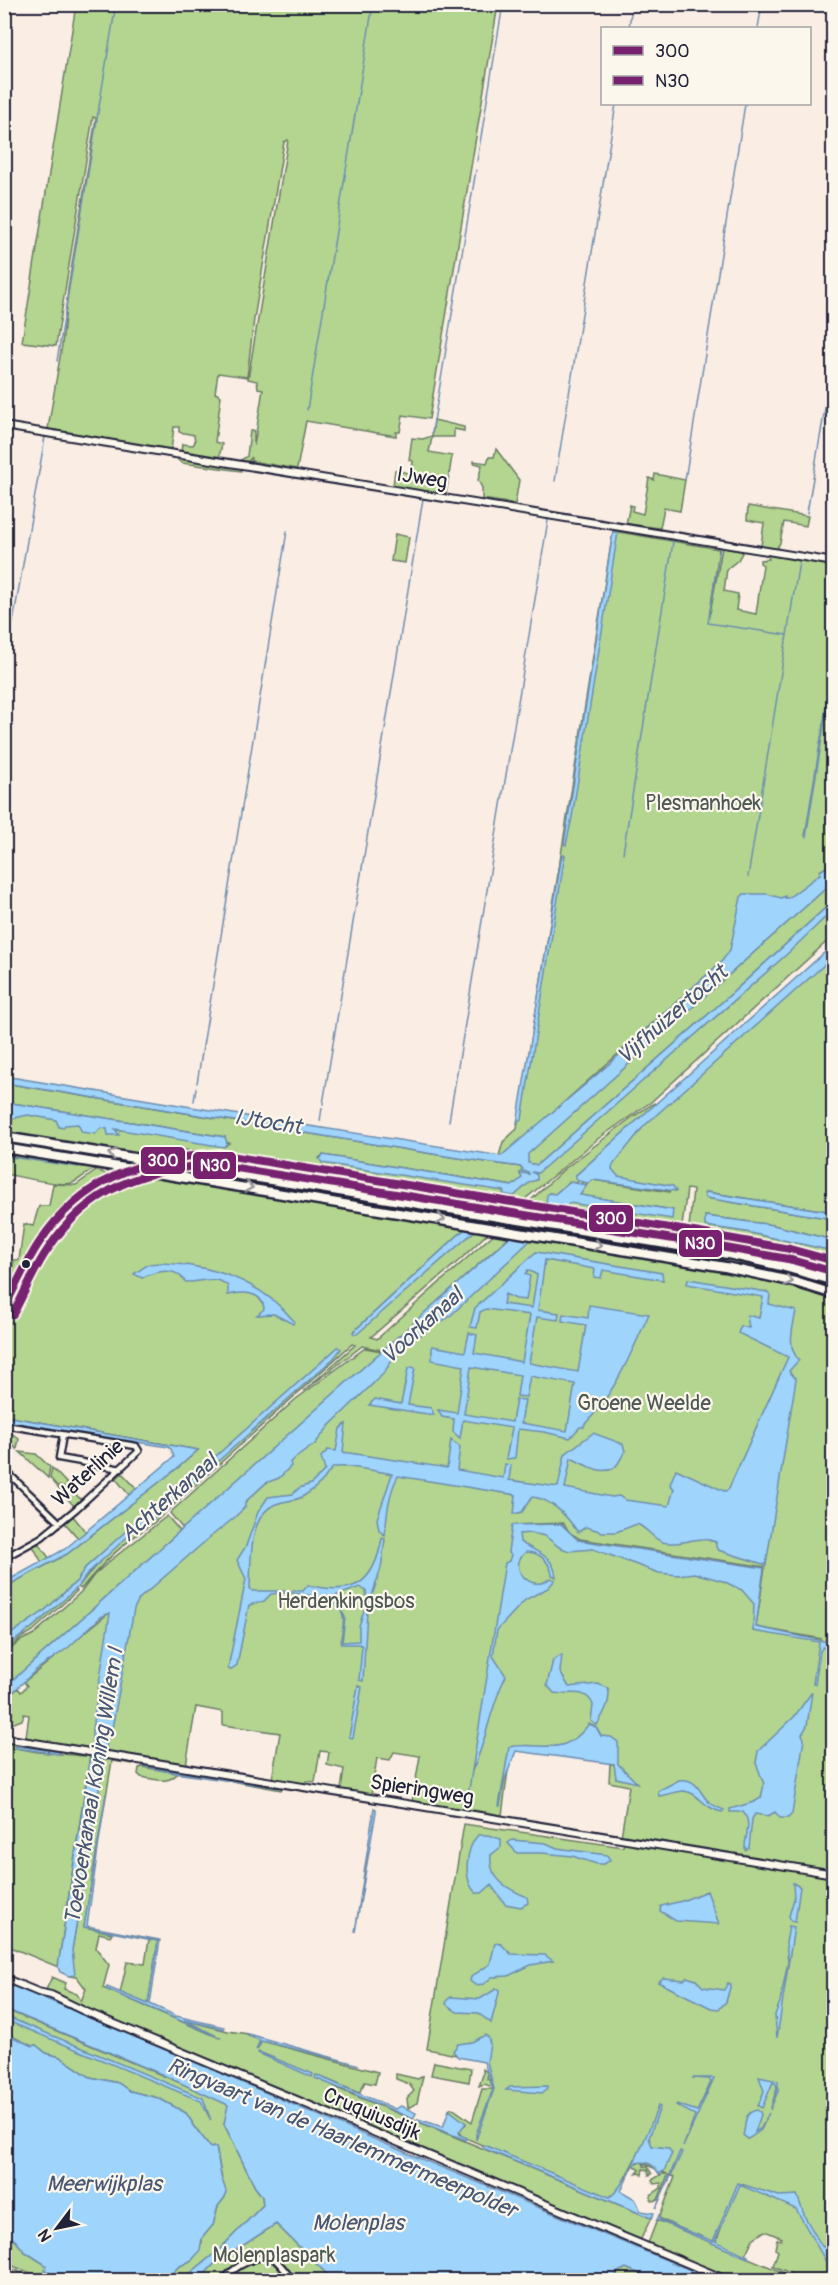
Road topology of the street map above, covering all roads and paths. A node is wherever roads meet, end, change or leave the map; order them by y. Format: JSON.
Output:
{"nodes":[{"id":1,"x":4,"y":426,"type":"edge"},
{"id":2,"x":834,"y":562,"type":"edge"},
{"id":3,"x":4,"y":1137,"type":"edge"},
{"id":4,"x":4,"y":1148,"type":"edge"},
{"id":5,"x":834,"y":1281,"type":"edge"},
{"id":6,"x":834,"y":1294,"type":"edge"},
{"id":7,"x":4,"y":1425,"type":"edge"},
{"id":8,"x":63,"y":1435,"type":"junction"},
{"id":9,"x":4,"y":1469,"type":"edge"},
{"id":10,"x":121,"y":1469,"type":"junction"},
{"id":11,"x":58,"y":1522,"type":"junction"},
{"id":12,"x":4,"y":1558,"type":"edge"},
{"id":13,"x":4,"y":1738,"type":"edge"},
{"id":14,"x":834,"y":1874,"type":"edge"},
{"id":15,"x":4,"y":1978,"type":"edge"},
{"id":16,"x":225,"y":2280,"type":"edge"},
{"id":17,"x":293,"y":2280,"type":"edge"},
{"id":18,"x":728,"y":2280,"type":"edge"}],
"edges":[{"from":1,"to":2,"type":"street","name":"IJweg"},
{"from":5,"to":3,"type":"highway","one_way":true},
{"from":4,"to":6,"type":"highway","one_way":true},
{"from":7,"to":8,"type":"street","name":"Waterlinie"},
{"from":8,"to":10,"type":"street"},
{"from":8,"to":10,"type":"street","name":"Waterlinie"},
{"from":9,"to":11,"type":"street"},
{"from":10,"to":11,"type":"street","name":"Waterlinie"},
{"from":11,"to":12,"type":"street","name":"Waterlinie"},
{"from":13,"to":14,"type":"street","name":"Spieringweg"},
{"from":15,"to":18,"type":"street","name":"Cruquiusdijk"},
{"from":16,"to":17,"type":"street"}]}
